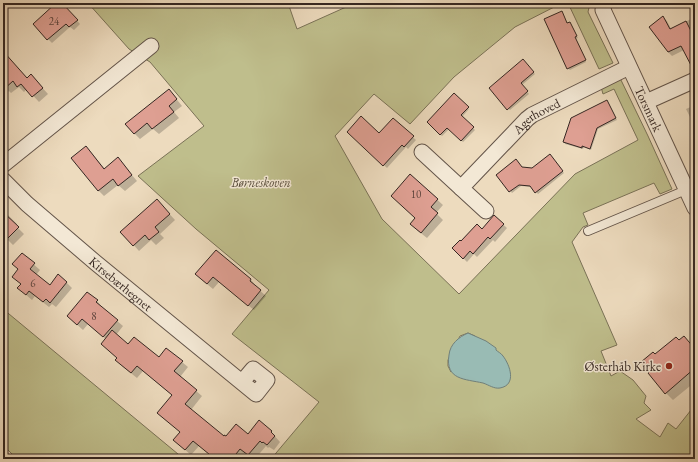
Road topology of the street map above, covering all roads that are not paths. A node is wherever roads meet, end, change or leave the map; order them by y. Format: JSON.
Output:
{"nodes":[{"id":1,"x":603,"y":7,"type":"edge"},
{"id":2,"x":151,"y":46,"type":"dead end"},
{"id":3,"x":629,"y":67,"type":"junction"},
{"id":4,"x":695,"y":80,"type":"edge"},
{"id":5,"x":646,"y":102,"type":"junction"},
{"id":6,"x":422,"y":152,"type":"dead end"},
{"id":7,"x":3,"y":165,"type":"edge"},
{"id":8,"x":3,"y":180,"type":"edge"},
{"id":9,"x":461,"y":188,"type":"junction"},
{"id":10,"x":686,"y":190,"type":"junction"},
{"id":11,"x":695,"y":208,"type":"edge"},
{"id":12,"x":486,"y":211,"type":"dead end"},
{"id":13,"x":588,"y":231,"type":"dead end"},
{"id":14,"x":242,"y":382,"type":"dead end"}],
"edges":[{"from":1,"to":3,"type":"street","name":"Torsmark"},
{"from":2,"to":7,"type":"street"},
{"from":3,"to":5,"type":"street","name":"Torsmark"},
{"from":3,"to":9,"type":"street","name":"Agerhoved"},
{"from":4,"to":5,"type":"street"},
{"from":5,"to":10,"type":"street","name":"Torsmark"},
{"from":6,"to":9,"type":"street"},
{"from":8,"to":14,"type":"street","name":"Kirsebærhegnet"},
{"from":9,"to":12,"type":"street"},
{"from":10,"to":11,"type":"street","name":"Torsmark"},
{"from":10,"to":13,"type":"lane"}]}
